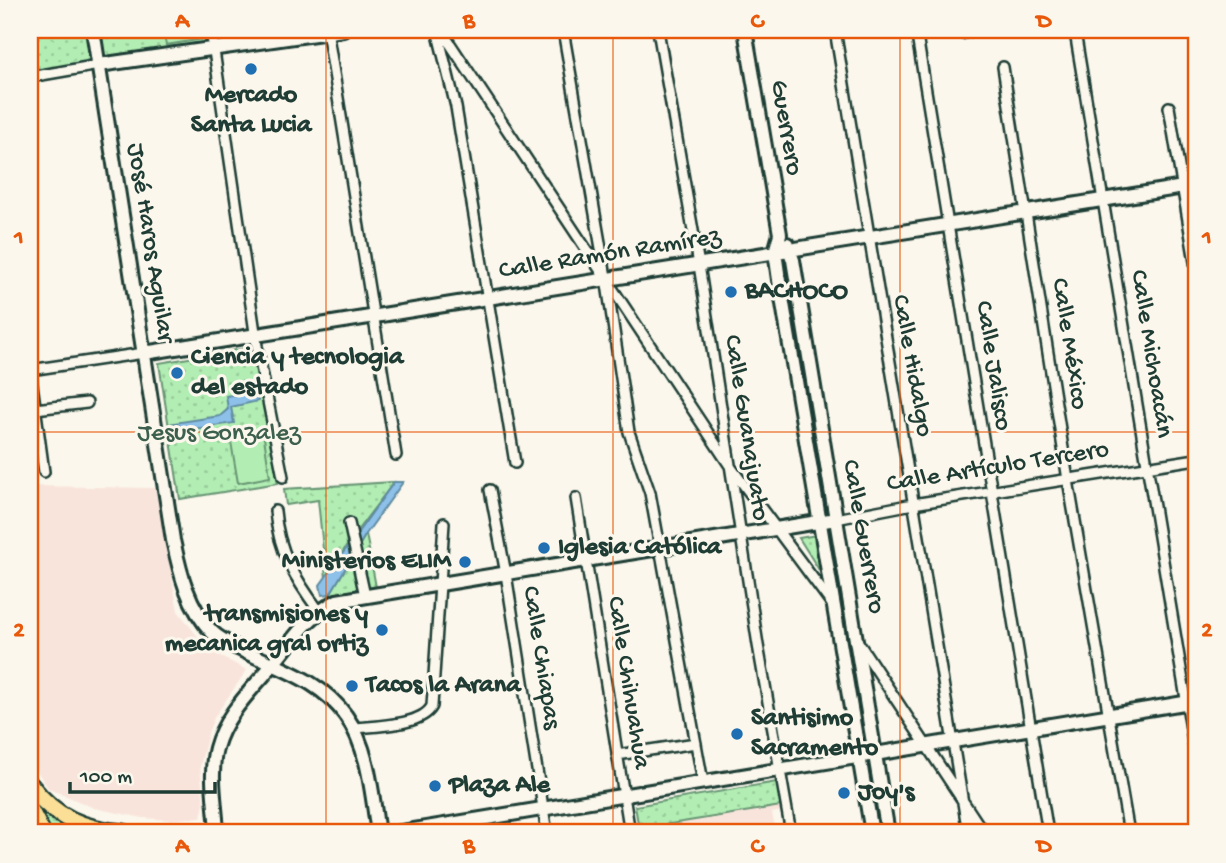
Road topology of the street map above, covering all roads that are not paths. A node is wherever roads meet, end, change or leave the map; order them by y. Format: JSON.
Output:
{"nodes":[{"id":1,"x":93,"y":30,"type":"edge"},
{"id":2,"x":211,"y":30,"type":"edge"},
{"id":3,"x":343,"y":30,"type":"edge"},
{"id":4,"x":439,"y":30,"type":"edge"},
{"id":5,"x":563,"y":30,"type":"edge"},
{"id":6,"x":658,"y":30,"type":"edge"},
{"id":7,"x":746,"y":30,"type":"edge"},
{"id":8,"x":835,"y":30,"type":"edge"},
{"id":9,"x":916,"y":30,"type":"edge"},
{"id":10,"x":327,"y":31,"type":"edge"},
{"id":11,"x":1076,"y":38,"type":"dead end"},
{"id":12,"x":215,"y":47,"type":"junction"},
{"id":13,"x":99,"y":65,"type":"junction"},
{"id":14,"x":1003,"y":67,"type":"dead end"},
{"id":15,"x":30,"y":77,"type":"edge"},
{"id":16,"x":1169,"y":107,"type":"dead end"},
{"id":17,"x":1196,"y":185,"type":"edge"},
{"id":18,"x":1182,"y":187,"type":"junction"},
{"id":19,"x":1104,"y":198,"type":"junction"},
{"id":20,"x":1026,"y":211,"type":"junction"},
{"id":21,"x":947,"y":224,"type":"junction"},
{"id":22,"x":780,"y":234,"type":"junction"},
{"id":23,"x":868,"y":237,"type":"junction"},
{"id":24,"x":791,"y":249,"type":"junction"},
{"id":25,"x":775,"y":252,"type":"junction"},
{"id":26,"x":699,"y":265,"type":"junction"},
{"id":27,"x":1196,"y":268,"type":"edge"},
{"id":28,"x":606,"y":277,"type":"junction"},
{"id":29,"x":487,"y":297,"type":"junction"},
{"id":30,"x":373,"y":314,"type":"junction"},
{"id":31,"x":256,"y":334,"type":"junction"},
{"id":32,"x":144,"y":353,"type":"junction"},
{"id":33,"x":30,"y":369,"type":"edge"},
{"id":34,"x":88,"y":402,"type":"dead end"},
{"id":35,"x":35,"y":409,"type":"junction"},
{"id":36,"x":396,"y":455,"type":"dead end"},
{"id":37,"x":1196,"y":459,"type":"edge"},
{"id":38,"x":515,"y":463,"type":"dead end"},
{"id":39,"x":1148,"y":467,"type":"junction"},
{"id":40,"x":732,"y":469,"type":"junction"},
{"id":41,"x":44,"y":472,"type":"dead end"},
{"id":42,"x":283,"y":477,"type":"dead end"},
{"id":43,"x":1068,"y":480,"type":"junction"},
{"id":44,"x":490,"y":490,"type":"dead end"},
{"id":45,"x":991,"y":492,"type":"junction"},
{"id":46,"x":576,"y":498,"type":"dead end"},
{"id":47,"x":913,"y":504,"type":"junction"},
{"id":48,"x":275,"y":512,"type":"dead end"},
{"id":49,"x":836,"y":519,"type":"junction"},
{"id":50,"x":818,"y":522,"type":"junction"},
{"id":51,"x":349,"y":523,"type":"dead end"},
{"id":52,"x":444,"y":523,"type":"dead end"},
{"id":53,"x":776,"y":528,"type":"junction"},
{"id":54,"x":741,"y":534,"type":"junction"},
{"id":55,"x":660,"y":546,"type":"junction"},
{"id":56,"x":586,"y":560,"type":"junction"},
{"id":57,"x":506,"y":574,"type":"junction"},
{"id":58,"x":441,"y":584,"type":"junction"},
{"id":59,"x":365,"y":596,"type":"junction"},
{"id":60,"x":833,"y":606,"type":"junction"},
{"id":61,"x":319,"y":611,"type":"junction"},
{"id":62,"x":857,"y":640,"type":"junction"},
{"id":63,"x":273,"y":665,"type":"junction"},
{"id":64,"x":1192,"y":701,"type":"edge"},
{"id":65,"x":1108,"y":715,"type":"junction"},
{"id":66,"x":354,"y":728,"type":"junction"},
{"id":67,"x":1032,"y":728,"type":"junction"},
{"id":68,"x":953,"y":741,"type":"junction"},
{"id":69,"x":696,"y":743,"type":"junction"},
{"id":70,"x":926,"y":745,"type":"junction"},
{"id":71,"x":617,"y":755,"type":"junction"},
{"id":72,"x":867,"y":755,"type":"junction"},
{"id":73,"x":1196,"y":759,"type":"edge"},
{"id":74,"x":780,"y":769,"type":"junction"},
{"id":75,"x":703,"y":782,"type":"junction"},
{"id":76,"x":30,"y":785,"type":"edge"},
{"id":77,"x":624,"y":795,"type":"junction"},
{"id":78,"x":963,"y":800,"type":"junction"},
{"id":79,"x":542,"y":809,"type":"junction"},
{"id":80,"x":30,"y":810,"type":"edge"},
{"id":81,"x":469,"y":827,"type":"edge"},
{"id":82,"x":42,"y":833,"type":"edge"},
{"id":83,"x":124,"y":833,"type":"edge"},
{"id":84,"x":217,"y":833,"type":"edge"},
{"id":85,"x":378,"y":833,"type":"edge"},
{"id":86,"x":396,"y":833,"type":"edge"},
{"id":87,"x":547,"y":833,"type":"edge"},
{"id":88,"x":631,"y":833,"type":"edge"},
{"id":89,"x":791,"y":833,"type":"edge"},
{"id":90,"x":872,"y":833,"type":"edge"},
{"id":91,"x":888,"y":833,"type":"edge"},
{"id":92,"x":968,"y":833,"type":"edge"},
{"id":93,"x":984,"y":833,"type":"edge"},
{"id":94,"x":1048,"y":833,"type":"edge"},
{"id":95,"x":1129,"y":833,"type":"edge"}],
"edges":[{"from":1,"to":13,"type":"street","name":"José Haros Aguilar"},
{"from":2,"to":12,"type":"street"},
{"from":3,"to":10,"type":"street"},
{"from":4,"to":28,"type":"street"},
{"from":4,"to":29,"type":"street"},
{"from":5,"to":28,"type":"street"},
{"from":6,"to":26,"type":"street","name":"Calle Guanajuato"},
{"from":7,"to":22,"type":"street","name":"Guerrero"},
{"from":8,"to":23,"type":"street","name":"Calle Hidalgo"},
{"from":9,"to":21,"type":"street","name":"Calle Jalisco"},
{"from":10,"to":12,"type":"street"},
{"from":10,"to":30,"type":"street"},
{"from":11,"to":19,"type":"street","name":"Calle Michoacán"},
{"from":12,"to":13,"type":"street"},
{"from":12,"to":31,"type":"street"},
{"from":13,"to":15,"type":"street"},
{"from":13,"to":32,"type":"street","name":"José Haros Aguilar"},
{"from":14,"to":20,"type":"street","name":"Calle México"},
{"from":16,"to":18,"type":"street"},
{"from":17,"to":18,"type":"street","name":"Calle Ramón Ramírez"},
{"from":18,"to":19,"type":"street","name":"Calle Ramón Ramírez"},
{"from":18,"to":27,"type":"street"},
{"from":19,"to":20,"type":"street","name":"Calle Ramón Ramírez"},
{"from":19,"to":39,"type":"street","name":"Calle Michoacán"},
{"from":20,"to":21,"type":"street","name":"Calle Ramón Ramírez"},
{"from":20,"to":43,"type":"street","name":"Calle México"},
{"from":21,"to":23,"type":"street","name":"Calle Ramón Ramírez"},
{"from":21,"to":45,"type":"street","name":"Calle Jalisco"},
{"from":22,"to":24,"type":"street","name":"Guerrero"},
{"from":22,"to":25,"type":"street","name":"Guerrero"},
{"from":23,"to":24,"type":"street","name":"Calle Ramón Ramírez"},
{"from":23,"to":47,"type":"street","name":"Calle Hidalgo"},
{"from":24,"to":25,"type":"street","name":"Calle Ramón Ramírez"},
{"from":24,"to":49,"type":"street","name":"Calle Guerrero"},
{"from":25,"to":26,"type":"street","name":"Calle Ramón Ramírez"},
{"from":25,"to":50,"type":"street","name":"Calle Guerrero"},
{"from":26,"to":28,"type":"street","name":"Calle Ramón Ramírez"},
{"from":26,"to":40,"type":"street","name":"Calle Guanajuato"},
{"from":28,"to":29,"type":"street","name":"Calle Ramón Ramírez"},
{"from":28,"to":40,"type":"street"},
{"from":28,"to":55,"type":"street"},
{"from":29,"to":30,"type":"street","name":"Calle Ramón Ramírez"},
{"from":29,"to":38,"type":"street"},
{"from":30,"to":31,"type":"street","name":"Calle Ramón Ramírez"},
{"from":30,"to":36,"type":"street"},
{"from":31,"to":32,"type":"street","name":"Calle Ramón Ramírez"},
{"from":31,"to":42,"type":"street"},
{"from":32,"to":33,"type":"street","name":"Calle Ramón Ramírez"},
{"from":32,"to":63,"type":"street","name":"José Haros Aguilar"},
{"from":33,"to":35,"type":"street"},
{"from":34,"to":35,"type":"street"},
{"from":35,"to":41,"type":"street"},
{"from":37,"to":39,"type":"street","name":"Calle Artículo Tercero"},
{"from":39,"to":43,"type":"street","name":"Calle Artículo Tercero"},
{"from":39,"to":64,"type":"street","name":"Calle Michoacán"},
{"from":40,"to":53,"type":"street"},
{"from":40,"to":54,"type":"street","name":"Calle Guanajuato"},
{"from":43,"to":45,"type":"street","name":"Calle Artículo Tercero"},
{"from":43,"to":65,"type":"street","name":"Calle México"},
{"from":44,"to":57,"type":"street","name":"Calle Chiapas"},
{"from":45,"to":47,"type":"street","name":"Calle Artículo Tercero"},
{"from":45,"to":67,"type":"street","name":"Calle Jalisco"},
{"from":46,"to":56,"type":"street","name":"Calle Chihuahua"},
{"from":47,"to":49,"type":"street","name":"Calle Artículo Tercero"},
{"from":47,"to":68,"type":"street","name":"Calle Hidalgo"},
{"from":48,"to":61,"type":"street"},
{"from":49,"to":50,"type":"street","name":"Calle Artículo Tercero"},
{"from":49,"to":62,"type":"street","name":"Calle Guerrero"},
{"from":50,"to":53,"type":"street","name":"Calle Artículo Tercero"},
{"from":50,"to":60,"type":"street","name":"Calle Guerrero"},
{"from":51,"to":59,"type":"street"},
{"from":52,"to":58,"type":"street"},
{"from":53,"to":54,"type":"street","name":"Calle Artículo Tercero"},
{"from":53,"to":60,"type":"street"},
{"from":54,"to":55,"type":"street","name":"Calle Artículo Tercero"},
{"from":54,"to":74,"type":"street","name":"Calle Guanajuato"},
{"from":55,"to":56,"type":"street","name":"Calle Artículo Tercero"},
{"from":55,"to":69,"type":"street"},
{"from":56,"to":57,"type":"street","name":"Calle Artículo Tercero"},
{"from":56,"to":71,"type":"street","name":"Calle Chihuahua"},
{"from":57,"to":58,"type":"street","name":"Calle Artículo Tercero"},
{"from":57,"to":79,"type":"street","name":"Calle Chiapas"},
{"from":58,"to":59,"type":"street","name":"Calle Artículo Tercero"},
{"from":58,"to":66,"type":"street"},
{"from":59,"to":61,"type":"street","name":"Calle Artículo Tercero"},
{"from":60,"to":72,"type":"street","name":"Calle Guerrero"},
{"from":61,"to":63,"type":"street","name":"Calle Artículo Tercero"},
{"from":62,"to":70,"type":"street"},
{"from":62,"to":72,"type":"street","name":"Calle Guerrero"},
{"from":63,"to":66,"type":"street","name":"José Haros Aguilar"},
{"from":63,"to":84,"type":"street","name":"Calle Artículo Tercero"},
{"from":64,"to":65,"type":"street"},
{"from":64,"to":73,"type":"street","name":"Calle Michoacán"},
{"from":65,"to":67,"type":"street"},
{"from":65,"to":95,"type":"street","name":"Calle México"},
{"from":66,"to":85,"type":"street","name":"José Haros Aguilar"},
{"from":67,"to":68,"type":"street"},
{"from":67,"to":94,"type":"street","name":"Calle Jalisco"},
{"from":68,"to":70,"type":"street"},
{"from":68,"to":78,"type":"street","name":"Calle Hidalgo"},
{"from":69,"to":71,"type":"street"},
{"from":69,"to":75,"type":"street"},
{"from":70,"to":72,"type":"street"},
{"from":70,"to":78,"type":"street"},
{"from":71,"to":77,"type":"street","name":"Calle Chihuahua"},
{"from":72,"to":74,"type":"street"},
{"from":72,"to":90,"type":"street","name":"Calle Guerrero"},
{"from":72,"to":91,"type":"street","name":"Calle Guerrero"},
{"from":74,"to":75,"type":"street"},
{"from":74,"to":89,"type":"street","name":"Calle Guanajuato"},
{"from":75,"to":77,"type":"street"},
{"from":76,"to":83,"type":"highway"},
{"from":77,"to":79,"type":"street"},
{"from":77,"to":88,"type":"street","name":"Calle Chihuahua"},
{"from":78,"to":92,"type":"street","name":"Calle Hidalgo"},
{"from":78,"to":93,"type":"street"},
{"from":79,"to":81,"type":"street"},
{"from":79,"to":87,"type":"street","name":"Calle Chiapas"},
{"from":80,"to":82,"type":"highway"},
{"from":81,"to":86,"type":"street"}]}
